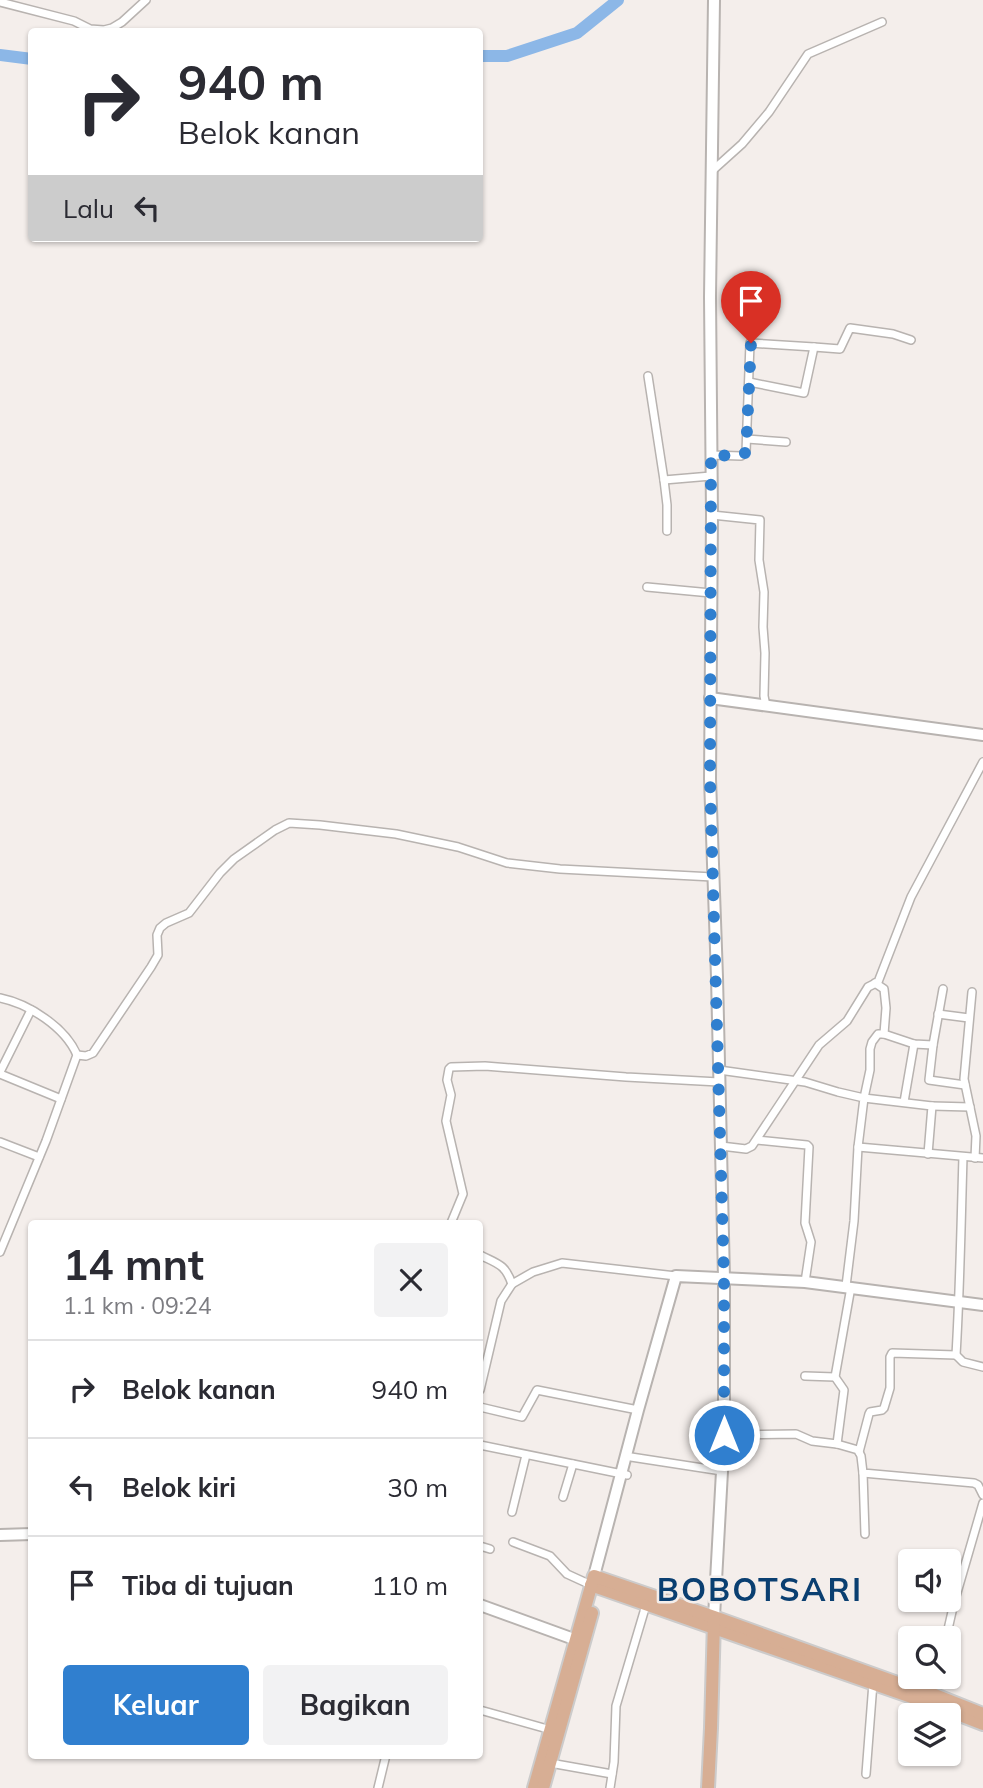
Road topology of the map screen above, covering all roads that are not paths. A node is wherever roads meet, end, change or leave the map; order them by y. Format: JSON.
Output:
{"nodes":[{"id":1,"x":146,"y":0,"type":"edge"},
{"id":2,"x":714,"y":0,"type":"edge"},
{"id":3,"x":0,"y":2,"type":"edge"},
{"id":4,"x":882,"y":22,"type":"dead end"},
{"id":5,"x":88,"y":28,"type":"edge"},
{"id":6,"x":112,"y":28,"type":"edge"},
{"id":7,"x":712,"y":171,"type":"junction"},
{"id":8,"x":911,"y":340,"type":"dead end"},
{"id":9,"x":814,"y":347,"type":"junction"},
{"id":10,"x":648,"y":376,"type":"dead end"},
{"id":11,"x":749,"y":382,"type":"junction"},
{"id":12,"x":747,"y":439,"type":"junction"},
{"id":13,"x":786,"y":442,"type":"dead end"},
{"id":14,"x":711,"y":455,"type":"junction"},
{"id":15,"x":711,"y":476,"type":"junction"},
{"id":16,"x":664,"y":480,"type":"junction"},
{"id":17,"x":712,"y":515,"type":"junction"},
{"id":18,"x":667,"y":531,"type":"dead end"},
{"id":19,"x":647,"y":587,"type":"dead end"},
{"id":20,"x":711,"y":593,"type":"junction"},
{"id":21,"x":710,"y":698,"type":"junction"},
{"id":22,"x":766,"y":706,"type":"junction"},
{"id":23,"x":983,"y":735,"type":"edge"},
{"id":24,"x":983,"y":762,"type":"edge"},
{"id":25,"x":713,"y":877,"type":"junction"},
{"id":26,"x":875,"y":983,"type":"junction"},
{"id":27,"x":943,"y":989,"type":"dead end"},
{"id":28,"x":972,"y":992,"type":"dead end"},
{"id":29,"x":0,"y":998,"type":"edge"},
{"id":30,"x":31,"y":1010,"type":"junction"},
{"id":31,"x":937,"y":1014,"type":"junction"},
{"id":32,"x":969,"y":1018,"type":"junction"},
{"id":33,"x":884,"y":1034,"type":"junction"},
{"id":34,"x":914,"y":1044,"type":"junction"},
{"id":35,"x":933,"y":1045,"type":"junction"},
{"id":36,"x":77,"y":1055,"type":"junction"},
{"id":37,"x":719,"y":1070,"type":"junction"},
{"id":38,"x":0,"y":1073,"type":"edge"},
{"id":39,"x":796,"y":1080,"type":"junction"},
{"id":40,"x":719,"y":1082,"type":"junction"},
{"id":41,"x":965,"y":1085,"type":"junction"},
{"id":42,"x":864,"y":1098,"type":"junction"},
{"id":43,"x":61,"y":1099,"type":"junction"},
{"id":44,"x":904,"y":1102,"type":"junction"},
{"id":45,"x":932,"y":1106,"type":"junction"},
{"id":46,"x":970,"y":1107,"type":"junction"},
{"id":47,"x":757,"y":1140,"type":"junction"},
{"id":48,"x":0,"y":1142,"type":"edge"},
{"id":49,"x":721,"y":1146,"type":"junction"},
{"id":50,"x":858,"y":1147,"type":"junction"},
{"id":51,"x":928,"y":1154,"type":"junction"},
{"id":52,"x":39,"y":1157,"type":"junction"},
{"id":53,"x":962,"y":1157,"type":"junction"},
{"id":54,"x":979,"y":1158,"type":"edge"},
{"id":55,"x":452,"y":1220,"type":"edge"},
{"id":56,"x":0,"y":1252,"type":"edge"},
{"id":57,"x":483,"y":1257,"type":"edge"},
{"id":58,"x":679,"y":1276,"type":"junction"},
{"id":59,"x":724,"y":1278,"type":"junction"},
{"id":60,"x":805,"y":1282,"type":"junction"},
{"id":61,"x":512,"y":1284,"type":"junction"},
{"id":62,"x":848,"y":1287,"type":"junction"},
{"id":63,"x":959,"y":1302,"type":"junction"},
{"id":64,"x":983,"y":1305,"type":"edge"},
{"id":65,"x":956,"y":1355,"type":"junction"},
{"id":66,"x":983,"y":1367,"type":"edge"},
{"id":67,"x":804,"y":1376,"type":"dead end"},
{"id":68,"x":483,"y":1377,"type":"edge"},
{"id":69,"x":835,"y":1377,"type":"junction"},
{"id":70,"x":483,"y":1408,"type":"edge"},
{"id":71,"x":638,"y":1410,"type":"junction"},
{"id":72,"x":724,"y":1435,"type":"junction"},
{"id":73,"x":837,"y":1444,"type":"junction"},
{"id":74,"x":483,"y":1446,"type":"edge"},
{"id":75,"x":859,"y":1452,"type":"junction"},
{"id":76,"x":526,"y":1455,"type":"junction"},
{"id":77,"x":631,"y":1457,"type":"junction"},
{"id":78,"x":573,"y":1464,"type":"junction"},
{"id":79,"x":722,"y":1471,"type":"junction"},
{"id":80,"x":863,"y":1473,"type":"junction"},
{"id":81,"x":624,"y":1474,"type":"junction"},
{"id":82,"x":983,"y":1495,"type":"edge"},
{"id":83,"x":563,"y":1497,"type":"dead end"},
{"id":84,"x":983,"y":1503,"type":"edge"},
{"id":85,"x":512,"y":1512,"type":"dead end"},
{"id":86,"x":28,"y":1534,"type":"edge"},
{"id":87,"x":865,"y":1534,"type":"dead end"},
{"id":88,"x":0,"y":1535,"type":"edge"},
{"id":89,"x":513,"y":1542,"type":"dead end"},
{"id":90,"x":483,"y":1547,"type":"edge"},
{"id":91,"x":490,"y":1549,"type":"dead end"},
{"id":92,"x":596,"y":1582,"type":"junction"},
{"id":93,"x":646,"y":1605,"type":"junction"},
{"id":94,"x":483,"y":1606,"type":"edge"},
{"id":95,"x":714,"y":1622,"type":"junction"},
{"id":96,"x":949,"y":1626,"type":"edge"},
{"id":97,"x":580,"y":1641,"type":"junction"},
{"id":98,"x":873,"y":1683,"type":"junction"},
{"id":99,"x":931,"y":1689,"type":"edge"},
{"id":100,"x":928,"y":1698,"type":"junction"},
{"id":101,"x":483,"y":1711,"type":"edge"},
{"id":102,"x":983,"y":1714,"type":"edge"},
{"id":103,"x":983,"y":1724,"type":"edge"},
{"id":104,"x":554,"y":1731,"type":"junction"},
{"id":105,"x":385,"y":1759,"type":"edge"},
{"id":106,"x":550,"y":1763,"type":"junction"},
{"id":107,"x":612,"y":1774,"type":"junction"},
{"id":108,"x":866,"y":1774,"type":"dead end"},
{"id":109,"x":378,"y":1788,"type":"edge"},
{"id":110,"x":534,"y":1788,"type":"edge"},
{"id":111,"x":545,"y":1788,"type":"edge"},
{"id":112,"x":610,"y":1788,"type":"edge"},
{"id":113,"x":708,"y":1788,"type":"edge"}],
"edges":[{"from":1,"to":6,"type":"street"},
{"from":2,"to":7,"type":"main road"},
{"from":3,"to":5,"type":"street"},
{"from":4,"to":7,"type":"street"},
{"from":7,"to":14,"type":"main road"},
{"from":8,"to":9,"type":"street"},
{"from":9,"to":11,"type":"street"},
{"from":9,"to":11,"type":"street"},
{"from":10,"to":16,"type":"street"},
{"from":11,"to":12,"type":"street"},
{"from":12,"to":13,"type":"street"},
{"from":12,"to":14,"type":"street"},
{"from":14,"to":15,"type":"main road"},
{"from":15,"to":16,"type":"street"},
{"from":15,"to":17,"type":"main road"},
{"from":16,"to":18,"type":"street"},
{"from":17,"to":20,"type":"main road"},
{"from":17,"to":22,"type":"street"},
{"from":19,"to":20,"type":"street"},
{"from":20,"to":21,"type":"main road"},
{"from":21,"to":22,"type":"main road"},
{"from":21,"to":25,"type":"main road"},
{"from":22,"to":23,"type":"main road"},
{"from":24,"to":26,"type":"street"},
{"from":25,"to":36,"type":"street"},
{"from":25,"to":37,"type":"main road"},
{"from":26,"to":33,"type":"street"},
{"from":26,"to":39,"type":"street"},
{"from":27,"to":31,"type":"street"},
{"from":28,"to":32,"type":"street"},
{"from":29,"to":30,"type":"street"},
{"from":30,"to":36,"type":"street"},
{"from":30,"to":38,"type":"street"},
{"from":31,"to":32,"type":"street"},
{"from":31,"to":35,"type":"street"},
{"from":32,"to":41,"type":"street"},
{"from":33,"to":34,"type":"street"},
{"from":33,"to":42,"type":"street"},
{"from":34,"to":35,"type":"street"},
{"from":34,"to":44,"type":"street"},
{"from":35,"to":41,"type":"street"},
{"from":36,"to":43,"type":"street"},
{"from":37,"to":39,"type":"street"},
{"from":37,"to":40,"type":"main road"},
{"from":38,"to":43,"type":"street"},
{"from":39,"to":42,"type":"street"},
{"from":39,"to":47,"type":"street"},
{"from":40,"to":49,"type":"main road"},
{"from":40,"to":55,"type":"street"},
{"from":41,"to":46,"type":"street"},
{"from":42,"to":44,"type":"street"},
{"from":42,"to":50,"type":"street"},
{"from":43,"to":52,"type":"street"},
{"from":44,"to":45,"type":"street"},
{"from":45,"to":46,"type":"street"},
{"from":45,"to":51,"type":"street"},
{"from":46,"to":54,"type":"street"},
{"from":47,"to":49,"type":"street"},
{"from":47,"to":60,"type":"street"},
{"from":48,"to":52,"type":"street"},
{"from":49,"to":59,"type":"main road"},
{"from":50,"to":51,"type":"street"},
{"from":50,"to":62,"type":"street"},
{"from":51,"to":53,"type":"street"},
{"from":52,"to":56,"type":"street"},
{"from":53,"to":54,"type":"street"},
{"from":53,"to":63,"type":"street"},
{"from":57,"to":61,"type":"street"},
{"from":58,"to":59,"type":"main road"},
{"from":58,"to":61,"type":"street"},
{"from":58,"to":71,"type":"main road"},
{"from":58,"to":77,"type":"main road"},
{"from":59,"to":60,"type":"main road"},
{"from":59,"to":72,"type":"main road"},
{"from":60,"to":62,"type":"main road"},
{"from":61,"to":68,"type":"street"},
{"from":62,"to":63,"type":"main road"},
{"from":62,"to":69,"type":"street"},
{"from":63,"to":64,"type":"main road"},
{"from":63,"to":65,"type":"street"},
{"from":65,"to":66,"type":"street"},
{"from":65,"to":75,"type":"street"},
{"from":67,"to":69,"type":"street"},
{"from":69,"to":73,"type":"street"},
{"from":70,"to":71,"type":"street"},
{"from":71,"to":81,"type":"main road"},
{"from":72,"to":73,"type":"street"},
{"from":72,"to":79,"type":"main road"},
{"from":73,"to":75,"type":"street"},
{"from":74,"to":76,"type":"street"},
{"from":75,"to":80,"type":"street"},
{"from":76,"to":78,"type":"street"},
{"from":76,"to":85,"type":"street"},
{"from":77,"to":79,"type":"street"},
{"from":77,"to":81,"type":"main road"},
{"from":78,"to":81,"type":"street"},
{"from":78,"to":83,"type":"street"},
{"from":79,"to":95,"type":"main road"},
{"from":80,"to":82,"type":"street"},
{"from":80,"to":87,"type":"street"},
{"from":81,"to":92,"type":"main road"},
{"from":84,"to":96,"type":"street"},
{"from":86,"to":88,"type":"main road"},
{"from":89,"to":92,"type":"street"},
{"from":90,"to":91,"type":"street"},
{"from":92,"to":93,"type":"main road"},
{"from":92,"to":95,"type":"main road"},
{"from":92,"to":97,"type":"main road"},
{"from":93,"to":95,"type":"main road"},
{"from":93,"to":107,"type":"street"},
{"from":94,"to":97,"type":"main road"},
{"from":95,"to":98,"type":"main road"},
{"from":95,"to":100,"type":"main road"},
{"from":95,"to":113,"type":"main road"},
{"from":97,"to":104,"type":"main road"},
{"from":98,"to":100,"type":"main road"},
{"from":98,"to":108,"type":"street"},
{"from":99,"to":100,"type":"street"},
{"from":100,"to":102,"type":"main road"},
{"from":100,"to":103,"type":"main road"},
{"from":101,"to":104,"type":"street"},
{"from":104,"to":106,"type":"main road"},
{"from":104,"to":110,"type":"main road"},
{"from":105,"to":109,"type":"street"},
{"from":106,"to":107,"type":"street"},
{"from":106,"to":111,"type":"main road"},
{"from":107,"to":112,"type":"street"}]}
